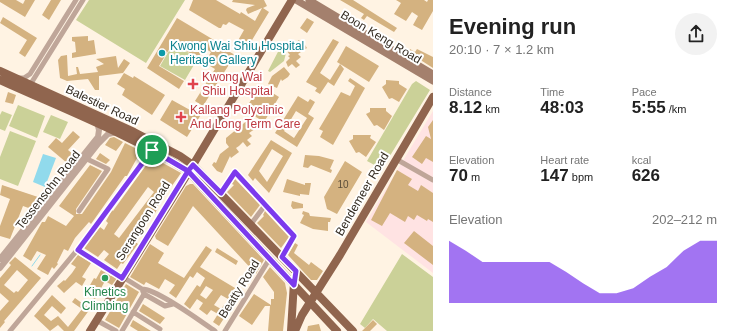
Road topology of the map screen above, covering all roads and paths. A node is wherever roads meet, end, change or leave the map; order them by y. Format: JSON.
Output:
{"nodes":[{"id":1,"x":76,"y":0,"type":"edge"},
{"id":2,"x":83,"y":0,"type":"edge"},
{"id":3,"x":292,"y":0,"type":"edge"},
{"id":4,"x":296,"y":0,"type":"edge"},
{"id":5,"x":309,"y":0,"type":"edge"},
{"id":6,"x":0,"y":71,"type":"edge"},
{"id":7,"x":433,"y":74,"type":"edge"},
{"id":8,"x":15,"y":78,"type":"junction"},
{"id":9,"x":0,"y":80,"type":"edge"},
{"id":10,"x":433,"y":81,"type":"edge"},
{"id":11,"x":30,"y":85,"type":"junction"},
{"id":12,"x":432,"y":98,"type":"edge"},
{"id":13,"x":96,"y":122,"type":"junction"},
{"id":14,"x":117,"y":132,"type":"junction"},
{"id":15,"x":152,"y":150,"type":"junction"},
{"id":16,"x":87,"y":159,"type":"junction"},
{"id":17,"x":396,"y":159,"type":"junction"},
{"id":18,"x":191,"y":168,"type":"junction"},
{"id":19,"x":433,"y":180,"type":"edge"},
{"id":20,"x":221,"y":193,"type":"junction"},
{"id":21,"x":266,"y":204,"type":"junction"},
{"id":22,"x":78,"y":211,"type":"dead end"},
{"id":23,"x":252,"y":224,"type":"junction"},
{"id":24,"x":78,"y":250,"type":"junction"},
{"id":25,"x":282,"y":257,"type":"junction"},
{"id":26,"x":270,"y":258,"type":"junction"},
{"id":27,"x":0,"y":259,"type":"edge"},
{"id":28,"x":0,"y":268,"type":"edge"},
{"id":29,"x":296,"y":271,"type":"junction"},
{"id":30,"x":122,"y":278,"type":"junction"},
{"id":31,"x":294,"y":285,"type":"junction"},
{"id":32,"x":143,"y":292,"type":"junction"},
{"id":33,"x":316,"y":292,"type":"junction"},
{"id":34,"x":310,"y":302,"type":"junction"},
{"id":35,"x":133,"y":312,"type":"junction"},
{"id":36,"x":96,"y":320,"type":"junction"},
{"id":37,"x":160,"y":329,"type":"dead end"},
{"id":38,"x":10,"y":331,"type":"edge"},
{"id":39,"x":90,"y":331,"type":"edge"},
{"id":40,"x":116,"y":331,"type":"edge"},
{"id":41,"x":122,"y":331,"type":"edge"},
{"id":42,"x":214,"y":331,"type":"edge"},
{"id":43,"x":225,"y":331,"type":"edge"},
{"id":44,"x":291,"y":331,"type":"edge"},
{"id":45,"x":295,"y":331,"type":"edge"},
{"id":46,"x":337,"y":331,"type":"edge"},
{"id":47,"x":354,"y":331,"type":"edge"}],
"edges":[{"from":1,"to":8,"type":"street"},
{"from":2,"to":11,"type":"street"},
{"from":3,"to":18,"type":"main road","name":"Serangoon Road"},
{"from":4,"to":10,"type":"main road","name":"Boon Keng Road"},
{"from":5,"to":7,"type":"main road","name":"Boon Keng Road"},
{"from":6,"to":8,"type":"main road","name":"Balestier Road"},
{"from":8,"to":11,"type":"main road","name":"Balestier Road"},
{"from":9,"to":13,"type":"main road","name":"Balestier Road"},
{"from":11,"to":18,"type":"main road","name":"Balestier Road"},
{"from":12,"to":17,"type":"main road","name":"Bendemeer Road"},
{"from":13,"to":14,"type":"main road","name":"Balestier Road"},
{"from":13,"to":27,"type":"street","name":"Tessensohn Road"},
{"from":14,"to":15,"type":"main road","name":"Balestier Road"},
{"from":14,"to":16,"type":"street","name":"Tessensohn Road"},
{"from":15,"to":18,"type":"main road","name":"Balestier Road"},
{"from":15,"to":24,"type":"street"},
{"from":16,"to":22,"type":"street"},
{"from":16,"to":28,"type":"street","name":"Tessensohn Road"},
{"from":17,"to":19,"type":"street"},
{"from":17,"to":33,"type":"main road","name":"Bendemeer Road"},
{"from":18,"to":20,"type":"main road"},
{"from":18,"to":26,"type":"main road"},
{"from":18,"to":30,"type":"main road","name":"Serangoon Road"},
{"from":20,"to":21,"type":"street"},
{"from":20,"to":23,"type":"main road"},
{"from":21,"to":23,"type":"street"},
{"from":21,"to":25,"type":"street"},
{"from":23,"to":25,"type":"main road"},
{"from":24,"to":30,"type":"street","name":"Beatty Road"},
{"from":24,"to":38,"type":"street"},
{"from":25,"to":29,"type":"main road"},
{"from":26,"to":31,"type":"main road"},
{"from":26,"to":43,"type":"street","name":"Beatty Road"},
{"from":29,"to":31,"type":"main road"},
{"from":29,"to":33,"type":"main road"},
{"from":30,"to":32,"type":"street","name":"Beatty Road"},
{"from":30,"to":36,"type":"main road","name":"Serangoon Road"},
{"from":31,"to":34,"type":"main road"},
{"from":31,"to":44,"type":"main road"},
{"from":32,"to":35,"type":"street"},
{"from":32,"to":42,"type":"street","name":"Beatty Road"},
{"from":33,"to":34,"type":"main road","name":"Bendemeer Road"},
{"from":33,"to":47,"type":"main road"},
{"from":34,"to":45,"type":"main road","name":"Bendemeer Road"},
{"from":34,"to":46,"type":"main road"},
{"from":35,"to":37,"type":"street"},
{"from":35,"to":41,"type":"street"},
{"from":36,"to":39,"type":"main road","name":"Serangoon Road"},
{"from":36,"to":40,"type":"street"}]}
